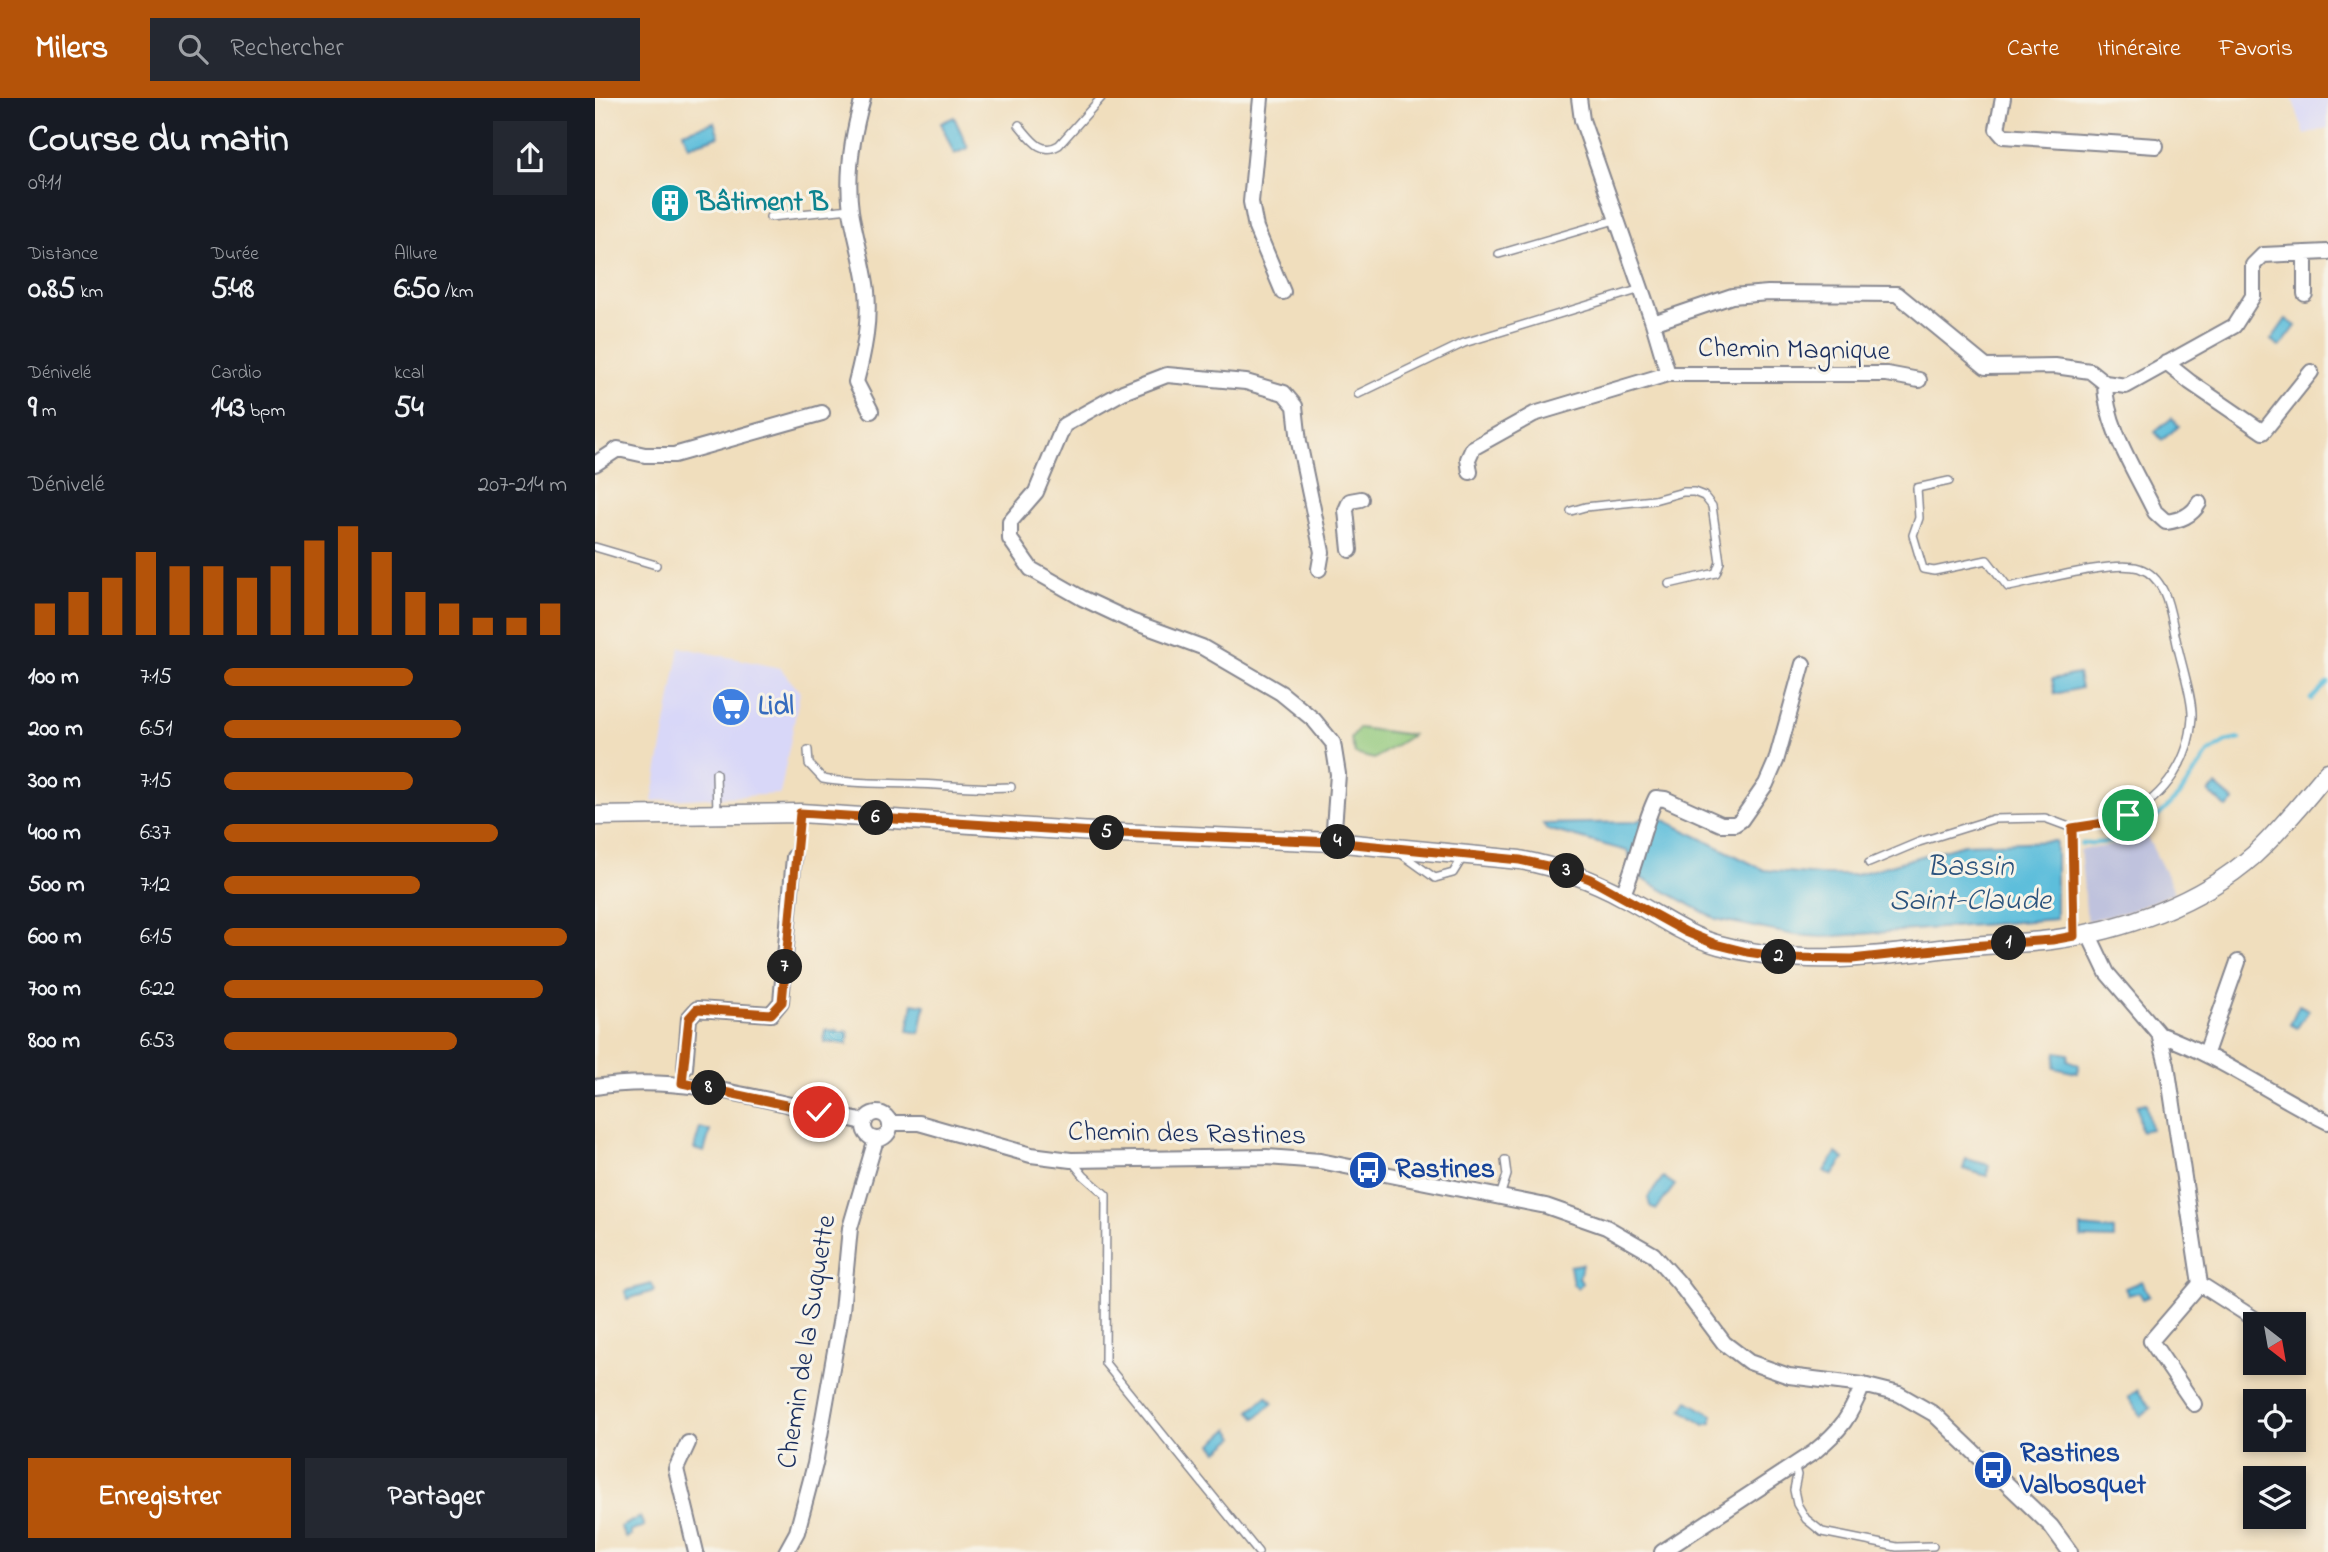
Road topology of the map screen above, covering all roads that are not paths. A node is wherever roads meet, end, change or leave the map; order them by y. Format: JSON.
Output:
{"nodes":[{"id":1,"x":863,"y":98,"type":"edge"},
{"id":2,"x":1101,"y":98,"type":"edge"},
{"id":3,"x":1261,"y":98,"type":"edge"},
{"id":4,"x":1579,"y":98,"type":"edge"},
{"id":5,"x":2003,"y":98,"type":"edge"},
{"id":6,"x":1019,"y":125,"type":"dead end"},
{"id":7,"x":2156,"y":146,"type":"dead end"},
{"id":8,"x":851,"y":209,"type":"junction"},
{"id":9,"x":771,"y":217,"type":"dead end"},
{"id":10,"x":1615,"y":220,"type":"junction"},
{"id":11,"x":2328,"y":252,"type":"edge"},
{"id":12,"x":2305,"y":253,"type":"junction"},
{"id":13,"x":1499,"y":254,"type":"dead end"},
{"id":14,"x":1640,"y":289,"type":"junction"},
{"id":15,"x":1283,"y":292,"type":"dead end"},
{"id":16,"x":2305,"y":294,"type":"dead end"},
{"id":17,"x":1653,"y":323,"type":"junction"},
{"id":18,"x":2166,"y":363,"type":"junction"},
{"id":19,"x":2311,"y":372,"type":"dead end"},
{"id":20,"x":1668,"y":374,"type":"junction"},
{"id":21,"x":1920,"y":380,"type":"dead end"},
{"id":22,"x":2105,"y":383,"type":"junction"},
{"id":23,"x":1358,"y":394,"type":"dead end"},
{"id":24,"x":871,"y":411,"type":"dead end"},
{"id":25,"x":822,"y":413,"type":"dead end"},
{"id":26,"x":595,"y":464,"type":"edge"},
{"id":27,"x":1469,"y":472,"type":"dead end"},
{"id":28,"x":1949,"y":481,"type":"dead end"},
{"id":29,"x":1361,"y":499,"type":"dead end"},
{"id":30,"x":2199,"y":503,"type":"dead end"},
{"id":31,"x":1571,"y":511,"type":"dead end"},
{"id":32,"x":595,"y":547,"type":"edge"},
{"id":33,"x":1350,"y":550,"type":"dead end"},
{"id":34,"x":656,"y":565,"type":"dead end"},
{"id":35,"x":1319,"y":569,"type":"dead end"},
{"id":36,"x":1669,"y":584,"type":"dead end"},
{"id":37,"x":1803,"y":664,"type":"dead end"},
{"id":38,"x":808,"y":750,"type":"dead end"},
{"id":39,"x":2328,"y":772,"type":"edge"},
{"id":40,"x":716,"y":773,"type":"dead end"},
{"id":41,"x":1011,"y":787,"type":"dead end"},
{"id":42,"x":800,"y":813,"type":"junction"},
{"id":43,"x":717,"y":814,"type":"junction"},
{"id":44,"x":595,"y":816,"type":"edge"},
{"id":45,"x":2072,"y":828,"type":"junction"},
{"id":46,"x":1333,"y":842,"type":"junction"},
{"id":47,"x":1391,"y":846,"type":"junction"},
{"id":48,"x":1465,"y":854,"type":"junction"},
{"id":49,"x":794,"y":857,"type":"joint"},
{"id":50,"x":1869,"y":863,"type":"dead end"},
{"id":51,"x":1622,"y":896,"type":"junction"},
{"id":52,"x":2081,"y":934,"type":"junction"},
{"id":53,"x":2238,"y":962,"type":"dead end"},
{"id":54,"x":2159,"y":1034,"type":"junction"},
{"id":55,"x":2206,"y":1053,"type":"junction"},
{"id":56,"x":685,"y":1068,"type":"joint"},
{"id":57,"x":682,"y":1083,"type":"junction"},
{"id":58,"x":595,"y":1087,"type":"edge"},
{"id":59,"x":865,"y":1122,"type":"junction"},
{"id":60,"x":2328,"y":1122,"type":"edge"},
{"id":61,"x":890,"y":1123,"type":"junction"},
{"id":62,"x":876,"y":1139,"type":"junction"},
{"id":63,"x":1071,"y":1160,"type":"junction"},
{"id":64,"x":1505,"y":1160,"type":"dead end"},
{"id":65,"x":1500,"y":1196,"type":"junction"},
{"id":66,"x":2200,"y":1284,"type":"junction"},
{"id":67,"x":2244,"y":1312,"type":"edge"},
{"id":68,"x":1863,"y":1385,"type":"junction"},
{"id":69,"x":2194,"y":1404,"type":"dead end"},
{"id":70,"x":688,"y":1443,"type":"dead end"},
{"id":71,"x":1794,"y":1465,"type":"junction"},
{"id":72,"x":1933,"y":1546,"type":"dead end"},
{"id":73,"x":696,"y":1552,"type":"edge"},
{"id":74,"x":786,"y":1552,"type":"edge"},
{"id":75,"x":1258,"y":1552,"type":"edge"},
{"id":76,"x":1662,"y":1552,"type":"edge"},
{"id":77,"x":2070,"y":1552,"type":"edge"}],
"edges":[{"from":1,"to":8,"type":"street"},
{"from":2,"to":6,"type":"lane"},
{"from":3,"to":15,"type":"street"},
{"from":4,"to":10,"type":"street","name":"Chemin Magnique"},
{"from":5,"to":7,"type":"street"},
{"from":8,"to":9,"type":"lane"},
{"from":8,"to":24,"type":"street"},
{"from":10,"to":13,"type":"lane"},
{"from":10,"to":14,"type":"street","name":"Chemin Magnique"},
{"from":11,"to":12,"type":"street"},
{"from":12,"to":16,"type":"street"},
{"from":12,"to":18,"type":"street"},
{"from":14,"to":17,"type":"street","name":"Chemin Magnique"},
{"from":14,"to":23,"type":"lane"},
{"from":17,"to":20,"type":"street","name":"Chemin Magnique"},
{"from":17,"to":22,"type":"street","name":"Chemin Magnique"},
{"from":18,"to":19,"type":"street"},
{"from":18,"to":22,"type":"street"},
{"from":20,"to":21,"type":"street","name":"Chemin Magnique"},
{"from":20,"to":27,"type":"street","name":"Chemin Magnique"},
{"from":22,"to":30,"type":"street"},
{"from":25,"to":26,"type":"street"},
{"from":28,"to":45,"type":"lane"},
{"from":29,"to":33,"type":"street"},
{"from":31,"to":36,"type":"lane"},
{"from":32,"to":34,"type":"lane"},
{"from":35,"to":46,"type":"street"},
{"from":37,"to":51,"type":"street"},
{"from":38,"to":41,"type":"lane"},
{"from":39,"to":52,"type":"street"},
{"from":40,"to":43,"type":"lane"},
{"from":42,"to":43,"type":"street"},
{"from":42,"to":46,"type":"street"},
{"from":42,"to":49,"type":"lane"},
{"from":43,"to":44,"type":"street"},
{"from":45,"to":50,"type":"lane"},
{"from":45,"to":52,"type":"lane"},
{"from":46,"to":47,"type":"street"},
{"from":47,"to":48,"type":"street"},
{"from":47,"to":48,"type":"lane"},
{"from":48,"to":51,"type":"street"},
{"from":49,"to":56,"type":"street"},
{"from":51,"to":52,"type":"street"},
{"from":52,"to":54,"type":"street"},
{"from":53,"to":55,"type":"street"},
{"from":54,"to":55,"type":"street"},
{"from":54,"to":66,"type":"street"},
{"from":55,"to":60,"type":"street"},
{"from":56,"to":57,"type":"lane"},
{"from":57,"to":58,"type":"street"},
{"from":57,"to":59,"type":"street"},
{"from":59,"to":61,"type":"street"},
{"from":59,"to":62,"type":"street"},
{"from":61,"to":62,"type":"street"},
{"from":61,"to":63,"type":"street","name":"Chemin des Rastines"},
{"from":62,"to":74,"type":"street","name":"Chemin de la Suquette"},
{"from":63,"to":65,"type":"street","name":"Chemin des Rastines"},
{"from":63,"to":75,"type":"lane"},
{"from":64,"to":65,"type":"lane"},
{"from":65,"to":68,"type":"street","name":"Chemin des Rastines"},
{"from":66,"to":67,"type":"street"},
{"from":66,"to":69,"type":"street"},
{"from":68,"to":71,"type":"street"},
{"from":68,"to":77,"type":"street","name":"Chemin des Rastines"},
{"from":70,"to":73,"type":"street"},
{"from":71,"to":72,"type":"lane"},
{"from":71,"to":76,"type":"street"}]}
